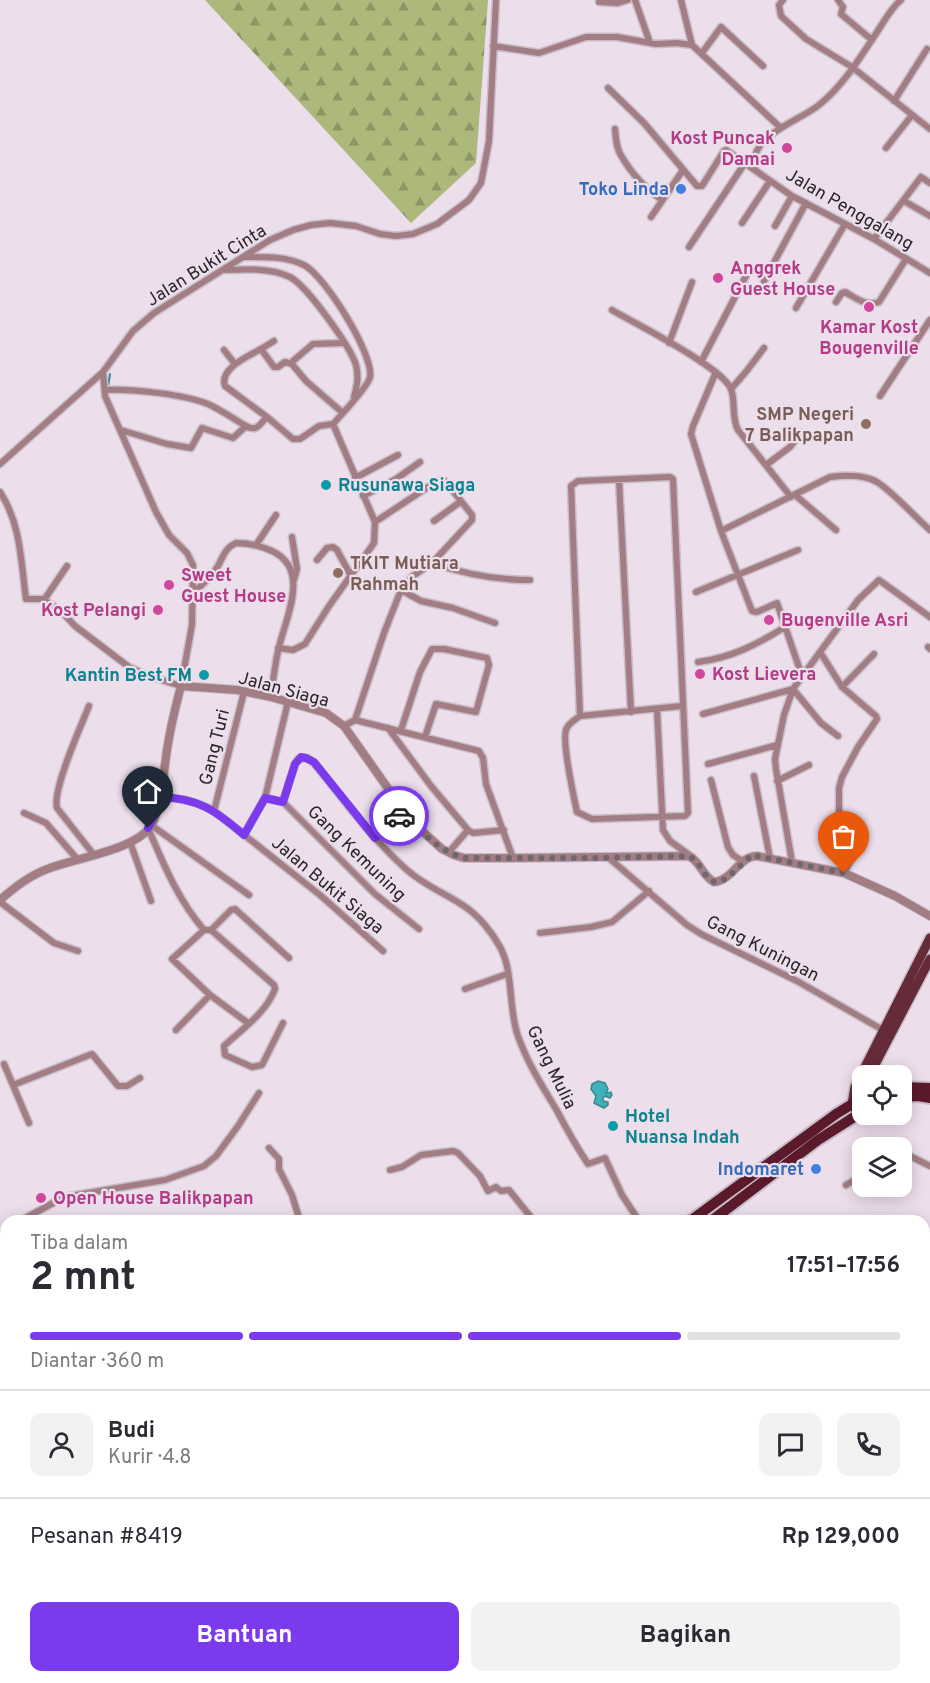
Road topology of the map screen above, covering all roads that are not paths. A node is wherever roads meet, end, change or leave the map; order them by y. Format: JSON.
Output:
{"nodes":[{"id":1,"x":496,"y":0,"type":"edge"},
{"id":2,"x":628,"y":0,"type":"edge"},
{"id":3,"x":635,"y":0,"type":"edge"},
{"id":4,"x":681,"y":0,"type":"edge"},
{"id":5,"x":783,"y":0,"type":"edge"},
{"id":6,"x":838,"y":0,"type":"edge"},
{"id":7,"x":901,"y":0,"type":"edge"},
{"id":8,"x":599,"y":2,"type":"dead end"},
{"id":9,"x":872,"y":40,"type":"junction"},
{"id":10,"x":650,"y":43,"type":"junction"},
{"id":11,"x":692,"y":45,"type":"junction"},
{"id":12,"x":493,"y":46,"type":"junction"},
{"id":13,"x":927,"y":49,"type":"dead end"},
{"id":14,"x":702,"y":52,"type":"junction"},
{"id":15,"x":763,"y":66,"type":"dead end"},
{"id":16,"x":852,"y":67,"type":"junction"},
{"id":17,"x":608,"y":88,"type":"dead end"},
{"id":18,"x":894,"y":100,"type":"junction"},
{"id":19,"x":912,"y":115,"type":"junction"},
{"id":20,"x":781,"y":128,"type":"junction"},
{"id":21,"x":615,"y":129,"type":"dead end"},
{"id":22,"x":930,"y":129,"type":"edge"},
{"id":23,"x":886,"y":148,"type":"dead end"},
{"id":24,"x":745,"y":163,"type":"junction"},
{"id":25,"x":683,"y":170,"type":"junction"},
{"id":26,"x":755,"y":170,"type":"junction"},
{"id":27,"x":770,"y":181,"type":"junction"},
{"id":28,"x":930,"y":183,"type":"edge"},
{"id":29,"x":792,"y":196,"type":"junction"},
{"id":30,"x":662,"y":200,"type":"junction"},
{"id":31,"x":904,"y":201,"type":"junction"},
{"id":32,"x":807,"y":203,"type":"junction"},
{"id":33,"x":930,"y":216,"type":"edge"},
{"id":34,"x":651,"y":217,"type":"dead end"},
{"id":35,"x":742,"y":223,"type":"dead end"},
{"id":36,"x":845,"y":224,"type":"junction"},
{"id":37,"x":775,"y":226,"type":"dead end"},
{"id":38,"x":874,"y":239,"type":"junction"},
{"id":39,"x":689,"y":247,"type":"dead end"},
{"id":40,"x":244,"y":257,"type":"junction"},
{"id":41,"x":906,"y":259,"type":"junction"},
{"id":42,"x":224,"y":270,"type":"junction"},
{"id":43,"x":748,"y":272,"type":"dead end"},
{"id":44,"x":930,"y":273,"type":"edge"},
{"id":45,"x":764,"y":281,"type":"dead end"},
{"id":46,"x":692,"y":282,"type":"dead end"},
{"id":47,"x":836,"y":302,"type":"dead end"},
{"id":48,"x":796,"y":308,"type":"dead end"},
{"id":49,"x":612,"y":310,"type":"dead end"},
{"id":50,"x":930,"y":320,"type":"edge"},
{"id":51,"x":923,"y":330,"type":"junction"},
{"id":52,"x":930,"y":335,"type":"edge"},
{"id":53,"x":274,"y":341,"type":"dead end"},
{"id":54,"x":343,"y":343,"type":"junction"},
{"id":55,"x":669,"y":343,"type":"junction"},
{"id":56,"x":764,"y":348,"type":"dead end"},
{"id":57,"x":261,"y":349,"type":"junction"},
{"id":58,"x":224,"y":350,"type":"dead end"},
{"id":59,"x":367,"y":357,"type":"junction"},
{"id":60,"x":355,"y":362,"type":"junction"},
{"id":61,"x":701,"y":362,"type":"junction"},
{"id":62,"x":236,"y":364,"type":"junction"},
{"id":63,"x":292,"y":364,"type":"junction"},
{"id":64,"x":103,"y":372,"type":"junction"},
{"id":65,"x":716,"y":372,"type":"junction"},
{"id":66,"x":731,"y":389,"type":"junction"},
{"id":67,"x":105,"y":390,"type":"junction"},
{"id":68,"x":880,"y":396,"type":"dead end"},
{"id":69,"x":354,"y":398,"type":"junction"},
{"id":70,"x":342,"y":412,"type":"junction"},
{"id":71,"x":267,"y":417,"type":"junction"},
{"id":72,"x":333,"y":424,"type":"junction"},
{"id":73,"x":246,"y":426,"type":"junction"},
{"id":74,"x":121,"y":430,"type":"junction"},
{"id":75,"x":801,"y":434,"type":"dead end"},
{"id":76,"x":0,"y":452,"type":"edge"},
{"id":77,"x":398,"y":455,"type":"dead end"},
{"id":78,"x":3,"y":461,"type":"edge"},
{"id":79,"x":420,"y":462,"type":"dead end"},
{"id":80,"x":766,"y":465,"type":"junction"},
{"id":81,"x":356,"y":478,"type":"junction"},
{"id":82,"x":619,"y":480,"type":"junction"},
{"id":83,"x":0,"y":492,"type":"edge"},
{"id":84,"x":363,"y":496,"type":"junction"},
{"id":85,"x":793,"y":496,"type":"junction"},
{"id":86,"x":460,"y":502,"type":"junction"},
{"id":87,"x":276,"y":515,"type":"dead end"},
{"id":88,"x":434,"y":521,"type":"dead end"},
{"id":89,"x":375,"y":522,"type":"junction"},
{"id":90,"x":836,"y":530,"type":"dead end"},
{"id":91,"x":930,"y":530,"type":"edge"},
{"id":92,"x":721,"y":531,"type":"junction"},
{"id":93,"x":292,"y":537,"type":"dead end"},
{"id":94,"x":256,"y":545,"type":"junction"},
{"id":95,"x":798,"y":550,"type":"dead end"},
{"id":96,"x":317,"y":560,"type":"dead end"},
{"id":97,"x":432,"y":563,"type":"junction"},
{"id":98,"x":67,"y":566,"type":"dead end"},
{"id":99,"x":738,"y":575,"type":"junction"},
{"id":100,"x":351,"y":576,"type":"junction"},
{"id":101,"x":530,"y":580,"type":"dead end"},
{"id":102,"x":294,"y":581,"type":"junction"},
{"id":103,"x":401,"y":590,"type":"junction"},
{"id":104,"x":193,"y":592,"type":"junction"},
{"id":105,"x":696,"y":592,"type":"dead end"},
{"id":106,"x":44,"y":600,"type":"junction"},
{"id":107,"x":930,"y":617,"type":"edge"},
{"id":108,"x":495,"y":623,"type":"dead end"},
{"id":109,"x":785,"y":627,"type":"junction"},
{"id":110,"x":278,"y":648,"type":"junction"},
{"id":111,"x":820,"y":652,"type":"junction"},
{"id":112,"x":874,"y":654,"type":"dead end"},
{"id":113,"x":698,"y":662,"type":"dead end"},
{"id":114,"x":802,"y":676,"type":"junction"},
{"id":115,"x":181,"y":686,"type":"junction"},
{"id":116,"x":842,"y":687,"type":"junction"},
{"id":117,"x":793,"y":689,"type":"junction"},
{"id":118,"x":244,"y":692,"type":"junction"},
{"id":119,"x":271,"y":698,"type":"junction"},
{"id":120,"x":288,"y":702,"type":"junction"},
{"id":121,"x":89,"y":706,"type":"dead end"},
{"id":122,"x":682,"y":706,"type":"junction"},
{"id":123,"x":657,"y":709,"type":"junction"},
{"id":124,"x":631,"y":712,"type":"junction"},
{"id":125,"x":703,"y":714,"type":"dead end"},
{"id":126,"x":580,"y":716,"type":"junction"},
{"id":127,"x":355,"y":720,"type":"junction"},
{"id":128,"x":344,"y":726,"type":"junction"},
{"id":129,"x":387,"y":728,"type":"junction"},
{"id":130,"x":401,"y":730,"type":"junction"},
{"id":131,"x":838,"y":736,"type":"dead end"},
{"id":132,"x":425,"y":737,"type":"junction"},
{"id":133,"x":777,"y":745,"type":"junction"},
{"id":134,"x":708,"y":764,"type":"dead end"},
{"id":135,"x":810,"y":765,"type":"dead end"},
{"id":136,"x":754,"y":776,"type":"dead end"},
{"id":137,"x":711,"y":780,"type":"dead end"},
{"id":138,"x":777,"y":781,"type":"junction"},
{"id":139,"x":159,"y":797,"type":"junction"},
{"id":140,"x":265,"y":798,"type":"junction"},
{"id":141,"x":283,"y":802,"type":"junction"},
{"id":142,"x":214,"y":811,"type":"junction"},
{"id":143,"x":404,"y":811,"type":"junction"},
{"id":144,"x":24,"y":813,"type":"dead end"},
{"id":145,"x":663,"y":817,"type":"junction"},
{"id":146,"x":150,"y":827,"type":"junction"},
{"id":147,"x":468,"y":830,"type":"junction"},
{"id":148,"x":504,"y":830,"type":"junction"},
{"id":149,"x":244,"y":835,"type":"junction"},
{"id":150,"x":375,"y":838,"type":"junction"},
{"id":151,"x":130,"y":842,"type":"junction"},
{"id":152,"x":449,"y":852,"type":"junction"},
{"id":153,"x":94,"y":855,"type":"junction"},
{"id":154,"x":513,"y":858,"type":"junction"},
{"id":155,"x":609,"y":858,"type":"junction"},
{"id":156,"x":693,"y":858,"type":"junction"},
{"id":157,"x":770,"y":858,"type":"junction"},
{"id":158,"x":78,"y":860,"type":"junction"},
{"id":159,"x":744,"y":862,"type":"junction"},
{"id":160,"x":792,"y":862,"type":"junction"},
{"id":161,"x":844,"y":873,"type":"junction"},
{"id":162,"x":649,"y":891,"type":"junction"},
{"id":163,"x":249,"y":895,"type":"dead end"},
{"id":164,"x":0,"y":901,"type":"edge"},
{"id":165,"x":151,"y":901,"type":"dead end"},
{"id":166,"x":930,"y":916,"type":"edge"},
{"id":167,"x":208,"y":930,"type":"junction"},
{"id":168,"x":419,"y":930,"type":"dead end"},
{"id":169,"x":540,"y":933,"type":"dead end"},
{"id":170,"x":930,"y":938,"type":"edge"},
{"id":171,"x":78,"y":951,"type":"dead end"},
{"id":172,"x":383,"y":951,"type":"dead end"},
{"id":173,"x":289,"y":958,"type":"dead end"},
{"id":174,"x":930,"y":959,"type":"edge"},
{"id":175,"x":507,"y":974,"type":"junction"},
{"id":176,"x":465,"y":989,"type":"dead end"},
{"id":177,"x":210,"y":995,"type":"junction"},
{"id":178,"x":248,"y":1023,"type":"junction"},
{"id":179,"x":283,"y":1023,"type":"dead end"},
{"id":180,"x":176,"y":1030,"type":"dead end"},
{"id":181,"x":883,"y":1030,"type":"junction"},
{"id":182,"x":4,"y":1064,"type":"dead end"},
{"id":183,"x":866,"y":1065,"type":"edge"},
{"id":184,"x":876,"y":1065,"type":"edge"},
{"id":185,"x":140,"y":1077,"type":"dead end"},
{"id":186,"x":14,"y":1085,"type":"junction"},
{"id":187,"x":912,"y":1087,"type":"edge"},
{"id":188,"x":930,"y":1088,"type":"edge"},
{"id":189,"x":259,"y":1093,"type":"dead end"},
{"id":190,"x":912,"y":1096,"type":"edge"},
{"id":191,"x":930,"y":1098,"type":"edge"},
{"id":192,"x":852,"y":1105,"type":"edge"},
{"id":193,"x":852,"y":1118,"type":"edge"},
{"id":194,"x":29,"y":1123,"type":"dead end"},
{"id":195,"x":269,"y":1148,"type":"dead end"},
{"id":196,"x":912,"y":1157,"type":"edge"},
{"id":197,"x":930,"y":1166,"type":"edge"},
{"id":198,"x":390,"y":1170,"type":"dead end"},
{"id":199,"x":852,"y":1182,"type":"edge"},
{"id":200,"x":846,"y":1185,"type":"dead end"},
{"id":201,"x":31,"y":1215,"type":"edge"},
{"id":202,"x":298,"y":1215,"type":"edge"},
{"id":203,"x":529,"y":1215,"type":"edge"},
{"id":204,"x":635,"y":1215,"type":"edge"},
{"id":205,"x":698,"y":1215,"type":"edge"},
{"id":206,"x":719,"y":1215,"type":"edge"}],
"edges":[{"from":1,"to":12,"type":"street","name":"Jalan Bukit Cinta"},
{"from":2,"to":8,"type":"street"},
{"from":3,"to":10,"type":"street"},
{"from":4,"to":11,"type":"street"},
{"from":5,"to":16,"type":"street"},
{"from":6,"to":9,"type":"street"},
{"from":7,"to":9,"type":"street"},
{"from":9,"to":16,"type":"street"},
{"from":10,"to":11,"type":"street"},
{"from":10,"to":12,"type":"street"},
{"from":11,"to":14,"type":"street"},
{"from":12,"to":40,"type":"street","name":"Jalan Bukit Cinta"},
{"from":13,"to":18,"type":"street"},
{"from":14,"to":15,"type":"street"},
{"from":14,"to":20,"type":"street"},
{"from":16,"to":18,"type":"street"},
{"from":16,"to":20,"type":"street"},
{"from":17,"to":25,"type":"street"},
{"from":18,"to":19,"type":"street"},
{"from":19,"to":22,"type":"street"},
{"from":19,"to":23,"type":"street"},
{"from":20,"to":26,"type":"street"},
{"from":21,"to":30,"type":"street"},
{"from":24,"to":25,"type":"street","name":"Jalan Penggalang"},
{"from":24,"to":26,"type":"street","name":"Jalan Penggalang"},
{"from":24,"to":39,"type":"street"},
{"from":25,"to":30,"type":"street"},
{"from":26,"to":27,"type":"street","name":"Jalan Penggalang"},
{"from":27,"to":29,"type":"street","name":"Jalan Penggalang"},
{"from":27,"to":35,"type":"street"},
{"from":28,"to":31,"type":"street"},
{"from":29,"to":32,"type":"street","name":"Jalan Penggalang"},
{"from":29,"to":37,"type":"street"},
{"from":30,"to":34,"type":"street"},
{"from":31,"to":33,"type":"street"},
{"from":31,"to":38,"type":"street"},
{"from":32,"to":36,"type":"street","name":"Jalan Penggalang"},
{"from":32,"to":45,"type":"street"},
{"from":36,"to":38,"type":"street","name":"Jalan Penggalang"},
{"from":36,"to":48,"type":"street"},
{"from":38,"to":41,"type":"street","name":"Jalan Penggalang"},
{"from":40,"to":42,"type":"street","name":"Jalan Bukit Cinta"},
{"from":40,"to":59,"type":"street"},
{"from":41,"to":44,"type":"street","name":"Jalan Penggalang"},
{"from":41,"to":47,"type":"street"},
{"from":42,"to":54,"type":"street"},
{"from":42,"to":64,"type":"street","name":"Jalan Bukit Cinta"},
{"from":43,"to":61,"type":"street"},
{"from":46,"to":55,"type":"street"},
{"from":49,"to":55,"type":"street"},
{"from":50,"to":51,"type":"street"},
{"from":51,"to":52,"type":"street"},
{"from":51,"to":68,"type":"street"},
{"from":53,"to":57,"type":"street"},
{"from":54,"to":60,"type":"street"},
{"from":54,"to":63,"type":"street"},
{"from":55,"to":61,"type":"street"},
{"from":56,"to":66,"type":"street"},
{"from":57,"to":62,"type":"street"},
{"from":57,"to":63,"type":"street"},
{"from":58,"to":62,"type":"street"},
{"from":59,"to":60,"type":"street"},
{"from":59,"to":69,"type":"street"},
{"from":60,"to":69,"type":"street"},
{"from":61,"to":65,"type":"street"},
{"from":62,"to":71,"type":"street"},
{"from":63,"to":70,"type":"street"},
{"from":64,"to":67,"type":"street"},
{"from":64,"to":78,"type":"street","name":"Jalan Bukit Cinta"},
{"from":65,"to":66,"type":"street"},
{"from":65,"to":92,"type":"street"},
{"from":66,"to":80,"type":"street"},
{"from":67,"to":73,"type":"street"},
{"from":67,"to":74,"type":"street"},
{"from":69,"to":70,"type":"street"},
{"from":70,"to":72,"type":"street"},
{"from":71,"to":72,"type":"street"},
{"from":71,"to":73,"type":"street"},
{"from":72,"to":81,"type":"street"},
{"from":73,"to":74,"type":"street"},
{"from":74,"to":104,"type":"street"},
{"from":75,"to":80,"type":"street"},
{"from":76,"to":78,"type":"street"},
{"from":77,"to":81,"type":"street"},
{"from":79,"to":84,"type":"street"},
{"from":80,"to":85,"type":"street"},
{"from":81,"to":84,"type":"street"},
{"from":82,"to":122,"type":"street"},
{"from":82,"to":124,"type":"street"},
{"from":82,"to":126,"type":"street"},
{"from":83,"to":106,"type":"street"},
{"from":84,"to":89,"type":"street"},
{"from":85,"to":90,"type":"street"},
{"from":85,"to":91,"type":"street"},
{"from":85,"to":92,"type":"street"},
{"from":86,"to":88,"type":"street"},
{"from":86,"to":89,"type":"street"},
{"from":86,"to":97,"type":"street"},
{"from":87,"to":94,"type":"street"},
{"from":89,"to":100,"type":"street"},
{"from":92,"to":99,"type":"street"},
{"from":93,"to":102,"type":"street"},
{"from":94,"to":102,"type":"street"},
{"from":94,"to":104,"type":"street"},
{"from":95,"to":99,"type":"street"},
{"from":96,"to":100,"type":"street"},
{"from":97,"to":101,"type":"street"},
{"from":97,"to":103,"type":"street"},
{"from":98,"to":106,"type":"street"},
{"from":99,"to":105,"type":"street"},
{"from":99,"to":109,"type":"street"},
{"from":100,"to":110,"type":"street"},
{"from":102,"to":110,"type":"street"},
{"from":103,"to":108,"type":"street"},
{"from":103,"to":127,"type":"street"},
{"from":104,"to":115,"type":"street"},
{"from":106,"to":115,"type":"street"},
{"from":107,"to":111,"type":"street"},
{"from":109,"to":113,"type":"street"},
{"from":109,"to":114,"type":"street"},
{"from":110,"to":119,"type":"street"},
{"from":111,"to":114,"type":"street"},
{"from":111,"to":116,"type":"street"},
{"from":112,"to":116,"type":"street"},
{"from":114,"to":117,"type":"street"},
{"from":115,"to":118,"type":"street","name":"Jalan Siaga"},
{"from":115,"to":139,"type":"street"},
{"from":116,"to":161,"type":"street"},
{"from":117,"to":125,"type":"street"},
{"from":117,"to":131,"type":"street"},
{"from":117,"to":133,"type":"street"},
{"from":118,"to":119,"type":"street","name":"Jalan Siaga"},
{"from":118,"to":142,"type":"street","name":"Gang Turi"},
{"from":119,"to":120,"type":"street","name":"Jalan Siaga"},
{"from":120,"to":128,"type":"street","name":"Jalan Siaga"},
{"from":120,"to":140,"type":"street"},
{"from":121,"to":153,"type":"street"},
{"from":122,"to":123,"type":"street"},
{"from":122,"to":145,"type":"street"},
{"from":123,"to":124,"type":"street"},
{"from":123,"to":145,"type":"street"},
{"from":124,"to":126,"type":"street"},
{"from":126,"to":145,"type":"street"},
{"from":127,"to":128,"type":"street"},
{"from":127,"to":129,"type":"street"},
{"from":128,"to":143,"type":"street","name":"Jalan Siaga"},
{"from":129,"to":130,"type":"street"},
{"from":129,"to":147,"type":"street"},
{"from":130,"to":132,"type":"street"},
{"from":130,"to":132,"type":"street"},
{"from":132,"to":148,"type":"street"},
{"from":133,"to":134,"type":"street"},
{"from":133,"to":138,"type":"street"},
{"from":135,"to":138,"type":"street"},
{"from":136,"to":157,"type":"street"},
{"from":137,"to":159,"type":"street"},
{"from":138,"to":160,"type":"street"},
{"from":139,"to":142,"type":"street","name":"Jalan Bukit Siaga"},
{"from":139,"to":146,"type":"street"},
{"from":140,"to":141,"type":"street","name":"Gang Kemuning"},
{"from":140,"to":149,"type":"street"},
{"from":141,"to":150,"type":"street","name":"Gang Mulia"},
{"from":141,"to":168,"type":"street","name":"Gang Kemuning"},
{"from":142,"to":149,"type":"street","name":"Jalan Bukit Siaga"},
{"from":143,"to":150,"type":"street"},
{"from":143,"to":152,"type":"street","name":"Jalan Siaga"},
{"from":144,"to":158,"type":"street"},
{"from":145,"to":156,"type":"street"},
{"from":146,"to":151,"type":"street"},
{"from":146,"to":163,"type":"street"},
{"from":146,"to":167,"type":"street"},
{"from":147,"to":148,"type":"street"},
{"from":147,"to":152,"type":"street"},
{"from":148,"to":154,"type":"street"},
{"from":149,"to":172,"type":"street","name":"Jalan Bukit Siaga"},
{"from":150,"to":175,"type":"street","name":"Gang Mulia"},
{"from":151,"to":153,"type":"street"},
{"from":151,"to":165,"type":"street"},
{"from":152,"to":154,"type":"street","name":"Jalan Siaga"},
{"from":153,"to":158,"type":"street"},
{"from":154,"to":155,"type":"street","name":"Jalan Siaga"},
{"from":155,"to":156,"type":"street","name":"Jalan Siaga"},
{"from":155,"to":162,"type":"street","name":"Gang Kuningan"},
{"from":156,"to":159,"type":"street"},
{"from":157,"to":159,"type":"street"},
{"from":157,"to":160,"type":"street"},
{"from":158,"to":164,"type":"street"},
{"from":160,"to":161,"type":"street"},
{"from":161,"to":166,"type":"street"},
{"from":162,"to":169,"type":"street"},
{"from":162,"to":181,"type":"street","name":"Gang Kuningan"},
{"from":164,"to":171,"type":"street"},
{"from":167,"to":173,"type":"street"},
{"from":167,"to":177,"type":"street"},
{"from":167,"to":178,"type":"street"},
{"from":170,"to":181,"type":"main road"},
{"from":174,"to":184,"type":"main road"},
{"from":175,"to":176,"type":"street"},
{"from":175,"to":204,"type":"street","name":"Gang Mulia"},
{"from":177,"to":178,"type":"street"},
{"from":177,"to":180,"type":"street"},
{"from":178,"to":179,"type":"street"},
{"from":181,"to":183,"type":"main road"},
{"from":182,"to":186,"type":"street"},
{"from":185,"to":186,"type":"street"},
{"from":186,"to":194,"type":"street"},
{"from":187,"to":188,"type":"highway"},
{"from":189,"to":201,"type":"street"},
{"from":190,"to":191,"type":"highway"},
{"from":192,"to":205,"type":"highway"},
{"from":193,"to":206,"type":"highway"},
{"from":195,"to":202,"type":"street"},
{"from":196,"to":197,"type":"street"},
{"from":198,"to":203,"type":"street"},
{"from":199,"to":200,"type":"street"}]}
